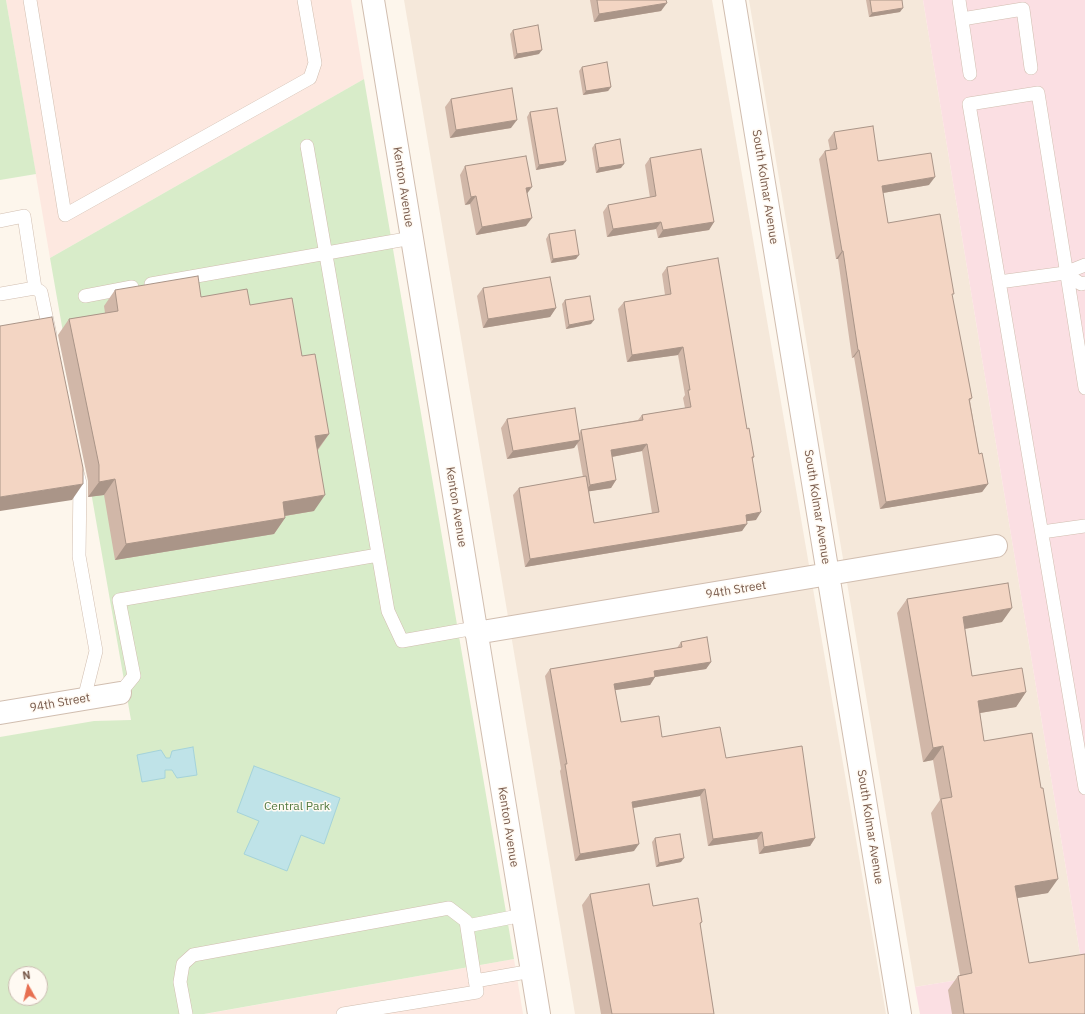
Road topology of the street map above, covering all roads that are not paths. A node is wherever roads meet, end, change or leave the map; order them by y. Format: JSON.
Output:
{"nodes":[{"id":1,"x":30,"y":0,"type":"edge"},
{"id":2,"x":304,"y":0,"type":"edge"},
{"id":3,"x":372,"y":0,"type":"edge"},
{"id":4,"x":734,"y":0,"type":"edge"},
{"id":5,"x":959,"y":0,"type":"edge"},
{"id":6,"x":1022,"y":4,"type":"edge"},
{"id":7,"x":962,"y":19,"type":"junction"},
{"id":8,"x":1031,"y":68,"type":"dead end"},
{"id":9,"x":970,"y":74,"type":"dead end"},
{"id":10,"x":307,"y":146,"type":"dead end"},
{"id":11,"x":0,"y":220,"type":"edge"},
{"id":12,"x":412,"y":238,"type":"junction"},
{"id":13,"x":326,"y":253,"type":"junction"},
{"id":14,"x":1085,"y":265,"type":"edge"},
{"id":15,"x":1065,"y":273,"type":"junction"},
{"id":16,"x":999,"y":282,"type":"junction"},
{"id":17,"x":1085,"y":283,"type":"edge"},
{"id":18,"x":36,"y":288,"type":"junction"},
{"id":19,"x":0,"y":294,"type":"edge"},
{"id":20,"x":85,"y":296,"type":"dead end"},
{"id":21,"x":52,"y":346,"type":"edge"},
{"id":22,"x":1085,"y":388,"type":"edge"},
{"id":23,"x":75,"y":460,"type":"edge"},
{"id":24,"x":1085,"y":526,"type":"edge"},
{"id":25,"x":1042,"y":532,"type":"junction"},
{"id":26,"x":996,"y":546,"type":"dead end"},
{"id":27,"x":378,"y":555,"type":"junction"},
{"id":28,"x":828,"y":575,"type":"junction"},
{"id":29,"x":476,"y":630,"type":"junction"},
{"id":30,"x":120,"y":693,"type":"joint"},
{"id":31,"x":84,"y":699,"type":"junction"},
{"id":32,"x":0,"y":714,"type":"edge"},
{"id":33,"x":1082,"y":754,"type":"edge"},
{"id":34,"x":1085,"y":788,"type":"edge"},
{"id":35,"x":523,"y":915,"type":"junction"},
{"id":36,"x":467,"y":926,"type":"junction"},
{"id":37,"x":532,"y":971,"type":"junction"},
{"id":38,"x":475,"y":981,"type":"junction"},
{"id":39,"x":186,"y":1014,"type":"edge"},
{"id":40,"x":343,"y":1014,"type":"edge"},
{"id":41,"x":539,"y":1014,"type":"edge"},
{"id":42,"x":900,"y":1014,"type":"edge"}],
"edges":[{"from":1,"to":2,"type":"lane"},
{"from":3,"to":12,"type":"street","name":"Kenton Avenue"},
{"from":4,"to":28,"type":"street","name":"South Kolmar Avenue"},
{"from":5,"to":7,"type":"lane"},
{"from":6,"to":7,"type":"lane"},
{"from":6,"to":8,"type":"lane"},
{"from":7,"to":9,"type":"lane"},
{"from":10,"to":13,"type":"lane"},
{"from":11,"to":18,"type":"lane"},
{"from":12,"to":13,"type":"lane"},
{"from":12,"to":29,"type":"street","name":"Kenton Avenue"},
{"from":13,"to":20,"type":"lane"},
{"from":13,"to":27,"type":"lane"},
{"from":14,"to":15,"type":"lane"},
{"from":15,"to":16,"type":"lane"},
{"from":15,"to":16,"type":"lane"},
{"from":15,"to":17,"type":"lane"},
{"from":15,"to":22,"type":"lane"},
{"from":16,"to":25,"type":"lane"},
{"from":18,"to":19,"type":"lane"},
{"from":18,"to":21,"type":"lane"},
{"from":23,"to":31,"type":"lane"},
{"from":24,"to":25,"type":"lane"},
{"from":25,"to":33,"type":"lane"},
{"from":26,"to":28,"type":"street","name":"94th Street"},
{"from":27,"to":29,"type":"lane"},
{"from":27,"to":30,"type":"lane"},
{"from":28,"to":29,"type":"street","name":"94th Street"},
{"from":28,"to":42,"type":"street","name":"South Kolmar Avenue"},
{"from":29,"to":35,"type":"street","name":"Kenton Avenue"},
{"from":30,"to":31,"type":"street","name":"94th Street"},
{"from":31,"to":32,"type":"street","name":"94th Street"},
{"from":33,"to":34,"type":"lane"},
{"from":35,"to":36,"type":"lane"},
{"from":35,"to":37,"type":"street","name":"Kenton Avenue"},
{"from":36,"to":38,"type":"lane"},
{"from":36,"to":39,"type":"lane"},
{"from":37,"to":38,"type":"lane"},
{"from":37,"to":41,"type":"street","name":"Kenton Avenue"},
{"from":38,"to":40,"type":"lane"}]}
